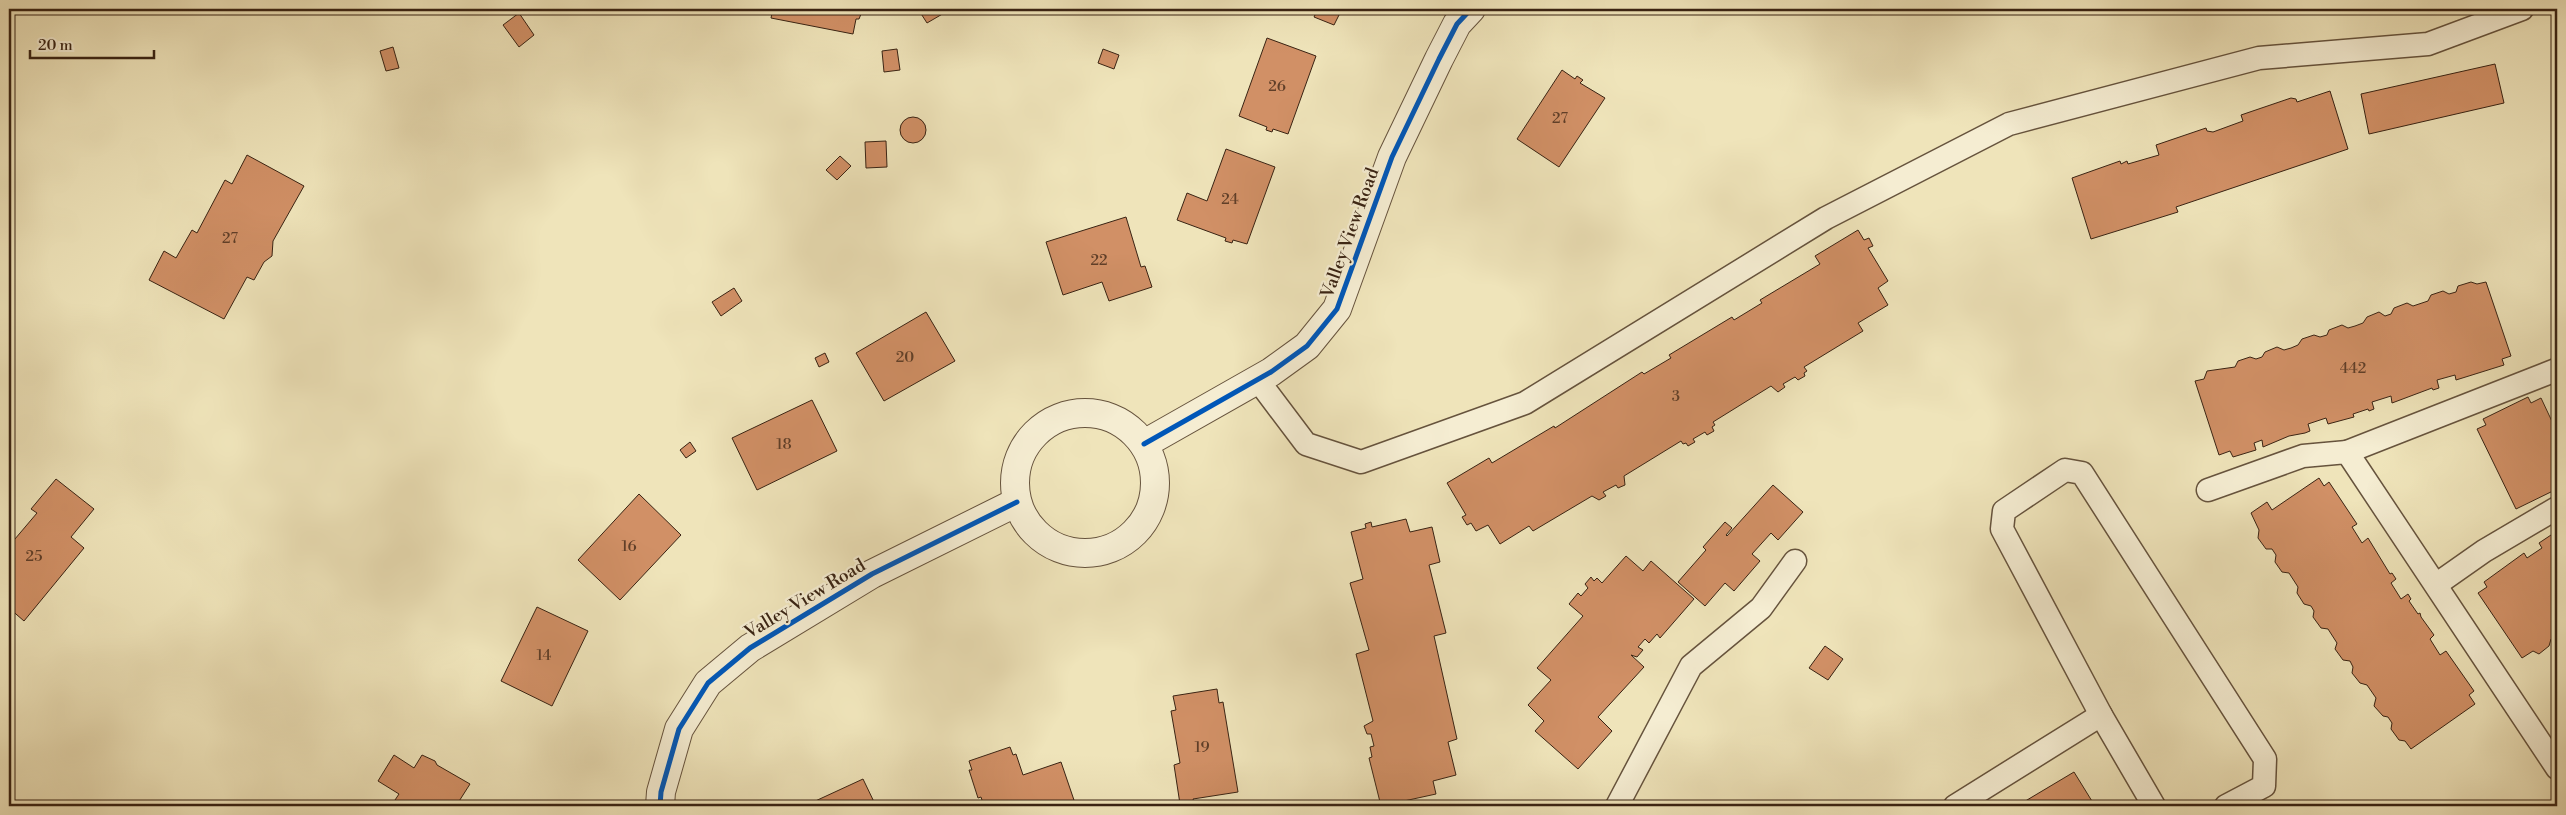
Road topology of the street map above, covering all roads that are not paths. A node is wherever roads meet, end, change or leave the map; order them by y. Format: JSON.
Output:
{"nodes":[{"id":1,"x":1471,"y":9,"type":"edge"},
{"id":2,"x":2522,"y":9,"type":"edge"},
{"id":3,"x":2556,"y":370,"type":"dead end"},
{"id":4,"x":1257,"y":379,"type":"junction"},
{"id":5,"x":2347,"y":452,"type":"junction"},
{"id":6,"x":1148,"y":454,"type":"junction"},
{"id":7,"x":2208,"y":490,"type":"dead end"},
{"id":8,"x":1017,"y":502,"type":"junction"},
{"id":9,"x":2557,"y":508,"type":"edge"},
{"id":10,"x":1795,"y":561,"type":"dead end"},
{"id":11,"x":2437,"y":584,"type":"junction"},
{"id":12,"x":2101,"y":715,"type":"junction"},
{"id":13,"x":2557,"y":768,"type":"edge"},
{"id":14,"x":660,"y":806,"type":"edge"},
{"id":15,"x":1617,"y":806,"type":"edge"},
{"id":16,"x":1955,"y":806,"type":"edge"},
{"id":17,"x":2154,"y":806,"type":"edge"},
{"id":18,"x":2226,"y":806,"type":"edge"}],
"edges":[{"from":1,"to":4,"type":"street","name":"Valley View Road"},
{"from":2,"to":4,"type":"lane"},
{"from":3,"to":5,"type":"lane"},
{"from":4,"to":6,"type":"street","name":"Valley View Road"},
{"from":5,"to":7,"type":"lane"},
{"from":5,"to":11,"type":"lane"},
{"from":6,"to":8,"type":"street"},
{"from":6,"to":8,"type":"street"},
{"from":8,"to":14,"type":"street","name":"Valley View Road"},
{"from":9,"to":11,"type":"lane"},
{"from":10,"to":15,"type":"lane"},
{"from":11,"to":13,"type":"lane"},
{"from":12,"to":16,"type":"lane"},
{"from":12,"to":17,"type":"lane"},
{"from":12,"to":18,"type":"lane"}]}
